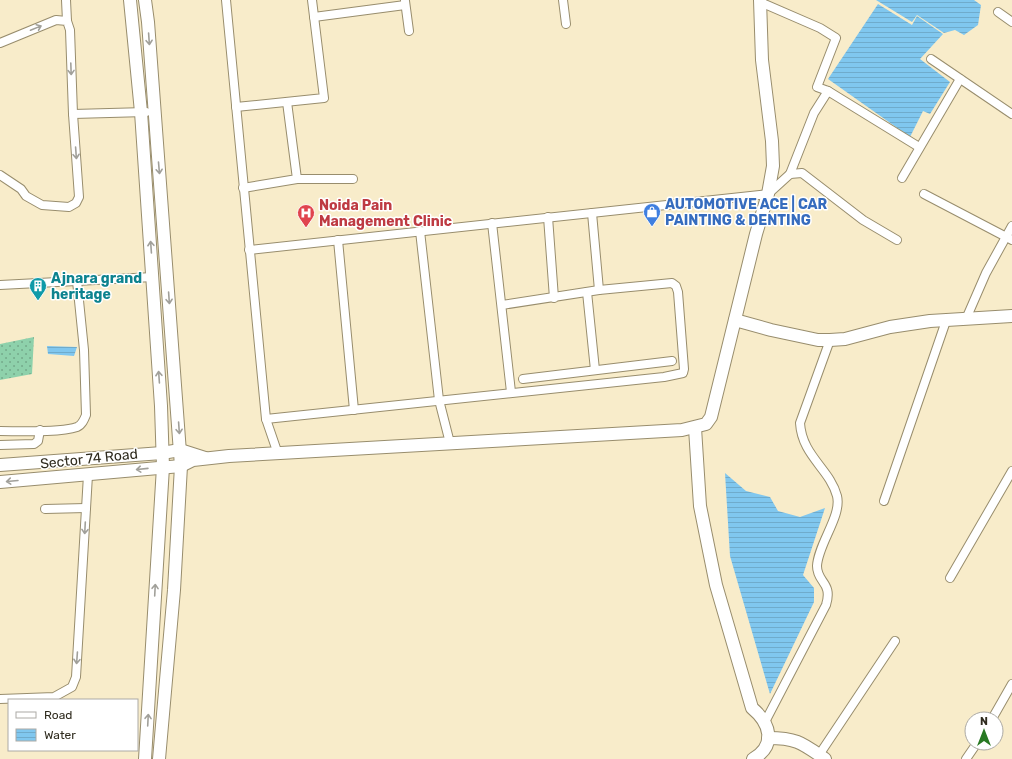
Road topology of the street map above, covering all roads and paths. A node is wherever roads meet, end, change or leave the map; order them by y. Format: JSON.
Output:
{"nodes":[{"id":1,"x":66,"y":0,"type":"edge"},
{"id":2,"x":130,"y":0,"type":"edge"},
{"id":3,"x":145,"y":0,"type":"edge"},
{"id":4,"x":226,"y":0,"type":"edge"},
{"id":5,"x":312,"y":0,"type":"edge"},
{"id":6,"x":564,"y":0,"type":"edge"},
{"id":7,"x":760,"y":1,"type":"edge"},
{"id":8,"x":405,"y":2,"type":"edge"},
{"id":9,"x":998,"y":12,"type":"dead end"},
{"id":10,"x":314,"y":17,"type":"junction"},
{"id":11,"x":67,"y":21,"type":"junction"},
{"id":12,"x":1012,"y":22,"type":"edge"},
{"id":13,"x":566,"y":24,"type":"dead end"},
{"id":14,"x":409,"y":31,"type":"dead end"},
{"id":15,"x":0,"y":43,"type":"edge"},
{"id":16,"x":931,"y":59,"type":"dead end"},
{"id":17,"x":960,"y":79,"type":"junction"},
{"id":18,"x":828,"y":91,"type":"junction"},
{"id":19,"x":287,"y":102,"type":"junction"},
{"id":20,"x":236,"y":107,"type":"junction"},
{"id":21,"x":154,"y":111,"type":"junction"},
{"id":22,"x":141,"y":112,"type":"junction"},
{"id":23,"x":73,"y":114,"type":"junction"},
{"id":24,"x":1012,"y":114,"type":"edge"},
{"id":25,"x":919,"y":147,"type":"junction"},
{"id":26,"x":790,"y":174,"type":"junction"},
{"id":27,"x":0,"y":175,"type":"edge"},
{"id":28,"x":902,"y":178,"type":"dead end"},
{"id":29,"x":297,"y":179,"type":"junction"},
{"id":30,"x":353,"y":179,"type":"dead end"},
{"id":31,"x":243,"y":188,"type":"junction"},
{"id":32,"x":768,"y":194,"type":"junction"},
{"id":33,"x":924,"y":194,"type":"dead end"},
{"id":34,"x":592,"y":213,"type":"junction"},
{"id":35,"x":548,"y":217,"type":"junction"},
{"id":36,"x":492,"y":223,"type":"junction"},
{"id":37,"x":1012,"y":226,"type":"edge"},
{"id":38,"x":420,"y":231,"type":"junction"},
{"id":39,"x":1009,"y":238,"type":"edge"},
{"id":40,"x":338,"y":240,"type":"junction"},
{"id":41,"x":897,"y":240,"type":"dead end"},
{"id":42,"x":249,"y":250,"type":"junction"},
{"id":43,"x":153,"y":277,"type":"junction"},
{"id":44,"x":77,"y":281,"type":"junction"},
{"id":45,"x":0,"y":285,"type":"edge"},
{"id":46,"x":599,"y":290,"type":"junction"},
{"id":47,"x":587,"y":292,"type":"junction"},
{"id":48,"x":554,"y":298,"type":"junction"},
{"id":49,"x":502,"y":305,"type":"junction"},
{"id":50,"x":1012,"y":316,"type":"edge"},
{"id":51,"x":966,"y":319,"type":"junction"},
{"id":52,"x":735,"y":320,"type":"junction"},
{"id":53,"x":946,"y":321,"type":"junction"},
{"id":54,"x":830,"y":340,"type":"junction"},
{"id":55,"x":672,"y":361,"type":"dead end"},
{"id":56,"x":596,"y":370,"type":"junction"},
{"id":57,"x":524,"y":379,"type":"dead end"},
{"id":58,"x":599,"y":384,"type":"junction"},
{"id":59,"x":511,"y":392,"type":"junction"},
{"id":60,"x":439,"y":400,"type":"junction"},
{"id":61,"x":354,"y":410,"type":"junction"},
{"id":62,"x":266,"y":418,"type":"junction"},
{"id":63,"x":695,"y":428,"type":"junction"},
{"id":64,"x":40,"y":430,"type":"junction"},
{"id":65,"x":0,"y":431,"type":"edge"},
{"id":66,"x":450,"y":443,"type":"junction"},
{"id":67,"x":0,"y":444,"type":"edge"},
{"id":68,"x":180,"y":450,"type":"junction"},
{"id":69,"x":162,"y":453,"type":"junction"},
{"id":70,"x":278,"y":454,"type":"junction"},
{"id":71,"x":206,"y":458,"type":"junction"},
{"id":72,"x":0,"y":465,"type":"edge"},
{"id":73,"x":181,"y":466,"type":"junction"},
{"id":74,"x":163,"y":467,"type":"junction"},
{"id":75,"x":1012,"y":471,"type":"edge"},
{"id":76,"x":88,"y":475,"type":"junction"},
{"id":77,"x":0,"y":482,"type":"edge"},
{"id":78,"x":884,"y":501,"type":"dead end"},
{"id":79,"x":86,"y":508,"type":"junction"},
{"id":80,"x":45,"y":509,"type":"dead end"},
{"id":81,"x":950,"y":578,"type":"dead end"},
{"id":82,"x":895,"y":641,"type":"dead end"},
{"id":83,"x":1012,"y":684,"type":"edge"},
{"id":84,"x":0,"y":699,"type":"edge"},
{"id":85,"x":997,"y":711,"type":"edge"},
{"id":86,"x":765,"y":722,"type":"junction"},
{"id":87,"x":768,"y":738,"type":"junction"},
{"id":88,"x":822,"y":757,"type":"edge"},
{"id":89,"x":145,"y":759,"type":"edge"},
{"id":90,"x":160,"y":759,"type":"edge"},
{"id":91,"x":753,"y":759,"type":"edge"}],
"edges":[{"from":1,"to":11,"type":"street"},
{"from":2,"to":22,"type":"street"},
{"from":3,"to":21,"type":"street","one_way":true},
{"from":4,"to":20,"type":"street"},
{"from":5,"to":10,"type":"street"},
{"from":6,"to":13,"type":"street"},
{"from":7,"to":18,"type":"street"},
{"from":7,"to":32,"type":"street"},
{"from":8,"to":10,"type":"street"},
{"from":8,"to":14,"type":"street"},
{"from":9,"to":12,"type":"street"},
{"from":10,"to":19,"type":"street"},
{"from":15,"to":11,"type":"street","one_way":true},
{"from":11,"to":23,"type":"street","one_way":true},
{"from":16,"to":17,"type":"street"},
{"from":17,"to":24,"type":"street"},
{"from":17,"to":25,"type":"street"},
{"from":18,"to":25,"type":"street"},
{"from":18,"to":26,"type":"street"},
{"from":19,"to":20,"type":"street"},
{"from":19,"to":29,"type":"street"},
{"from":20,"to":31,"type":"street"},
{"from":21,"to":22,"type":"street"},
{"from":21,"to":68,"type":"street","one_way":true},
{"from":22,"to":23,"type":"street"},
{"from":43,"to":22,"type":"street","one_way":true},
{"from":23,"to":27,"type":"street","one_way":true},
{"from":25,"to":28,"type":"street"},
{"from":26,"to":32,"type":"street"},
{"from":26,"to":41,"type":"street"},
{"from":29,"to":30,"type":"street"},
{"from":29,"to":31,"type":"street"},
{"from":31,"to":42,"type":"street"},
{"from":32,"to":34,"type":"street"},
{"from":32,"to":52,"type":"street"},
{"from":33,"to":39,"type":"street"},
{"from":34,"to":35,"type":"street"},
{"from":34,"to":46,"type":"street"},
{"from":35,"to":36,"type":"street"},
{"from":35,"to":48,"type":"street"},
{"from":36,"to":38,"type":"street"},
{"from":36,"to":49,"type":"street"},
{"from":37,"to":39,"type":"street"},
{"from":38,"to":40,"type":"street"},
{"from":38,"to":60,"type":"street"},
{"from":39,"to":51,"type":"street"},
{"from":40,"to":42,"type":"street"},
{"from":40,"to":61,"type":"street"},
{"from":42,"to":62,"type":"street"},
{"from":43,"to":44,"type":"street"},
{"from":69,"to":43,"type":"street","one_way":true},
{"from":44,"to":45,"type":"street"},
{"from":44,"to":64,"type":"street"},
{"from":46,"to":47,"type":"street"},
{"from":46,"to":58,"type":"street"},
{"from":47,"to":48,"type":"street"},
{"from":47,"to":56,"type":"street"},
{"from":48,"to":49,"type":"street"},
{"from":49,"to":59,"type":"street"},
{"from":50,"to":51,"type":"street"},
{"from":51,"to":53,"type":"street"},
{"from":52,"to":54,"type":"street"},
{"from":52,"to":63,"type":"street"},
{"from":53,"to":54,"type":"street"},
{"from":53,"to":78,"type":"street"},
{"from":54,"to":86,"type":"street"},
{"from":55,"to":56,"type":"street"},
{"from":56,"to":57,"type":"street"},
{"from":56,"to":58,"type":"street"},
{"from":58,"to":59,"type":"street"},
{"from":59,"to":60,"type":"street"},
{"from":60,"to":61,"type":"street"},
{"from":60,"to":66,"type":"street"},
{"from":61,"to":62,"type":"street"},
{"from":62,"to":70,"type":"street"},
{"from":63,"to":66,"type":"street"},
{"from":63,"to":86,"type":"street"},
{"from":64,"to":65,"type":"street"},
{"from":64,"to":67,"type":"street"},
{"from":66,"to":70,"type":"street"},
{"from":68,"to":69,"type":"street","name":"Sector 74 Road"},
{"from":68,"to":71,"type":"street"},
{"from":68,"to":73,"type":"street"},
{"from":69,"to":72,"type":"street","name":"Sector 74 Road"},
{"from":69,"to":74,"type":"street"},
{"from":70,"to":71,"type":"street"},
{"from":71,"to":73,"type":"street","name":"Sector 74 Road"},
{"from":73,"to":74,"type":"street","name":"Sector 74 Road"},
{"from":73,"to":90,"type":"street"},
{"from":74,"to":76,"type":"street","name":"Sector 74 Road","one_way":true},
{"from":89,"to":74,"type":"street","one_way":true},
{"from":75,"to":81,"type":"street"},
{"from":76,"to":77,"type":"street","name":"Sector 74 Road","one_way":true},
{"from":76,"to":79,"type":"street"},
{"from":79,"to":80,"type":"street"},
{"from":79,"to":84,"type":"street","one_way":true},
{"from":82,"to":88,"type":"street"},
{"from":83,"to":85,"type":"street"},
{"from":86,"to":87,"type":"street"},
{"from":87,"to":88,"type":"street"},
{"from":87,"to":91,"type":"street"}]}
